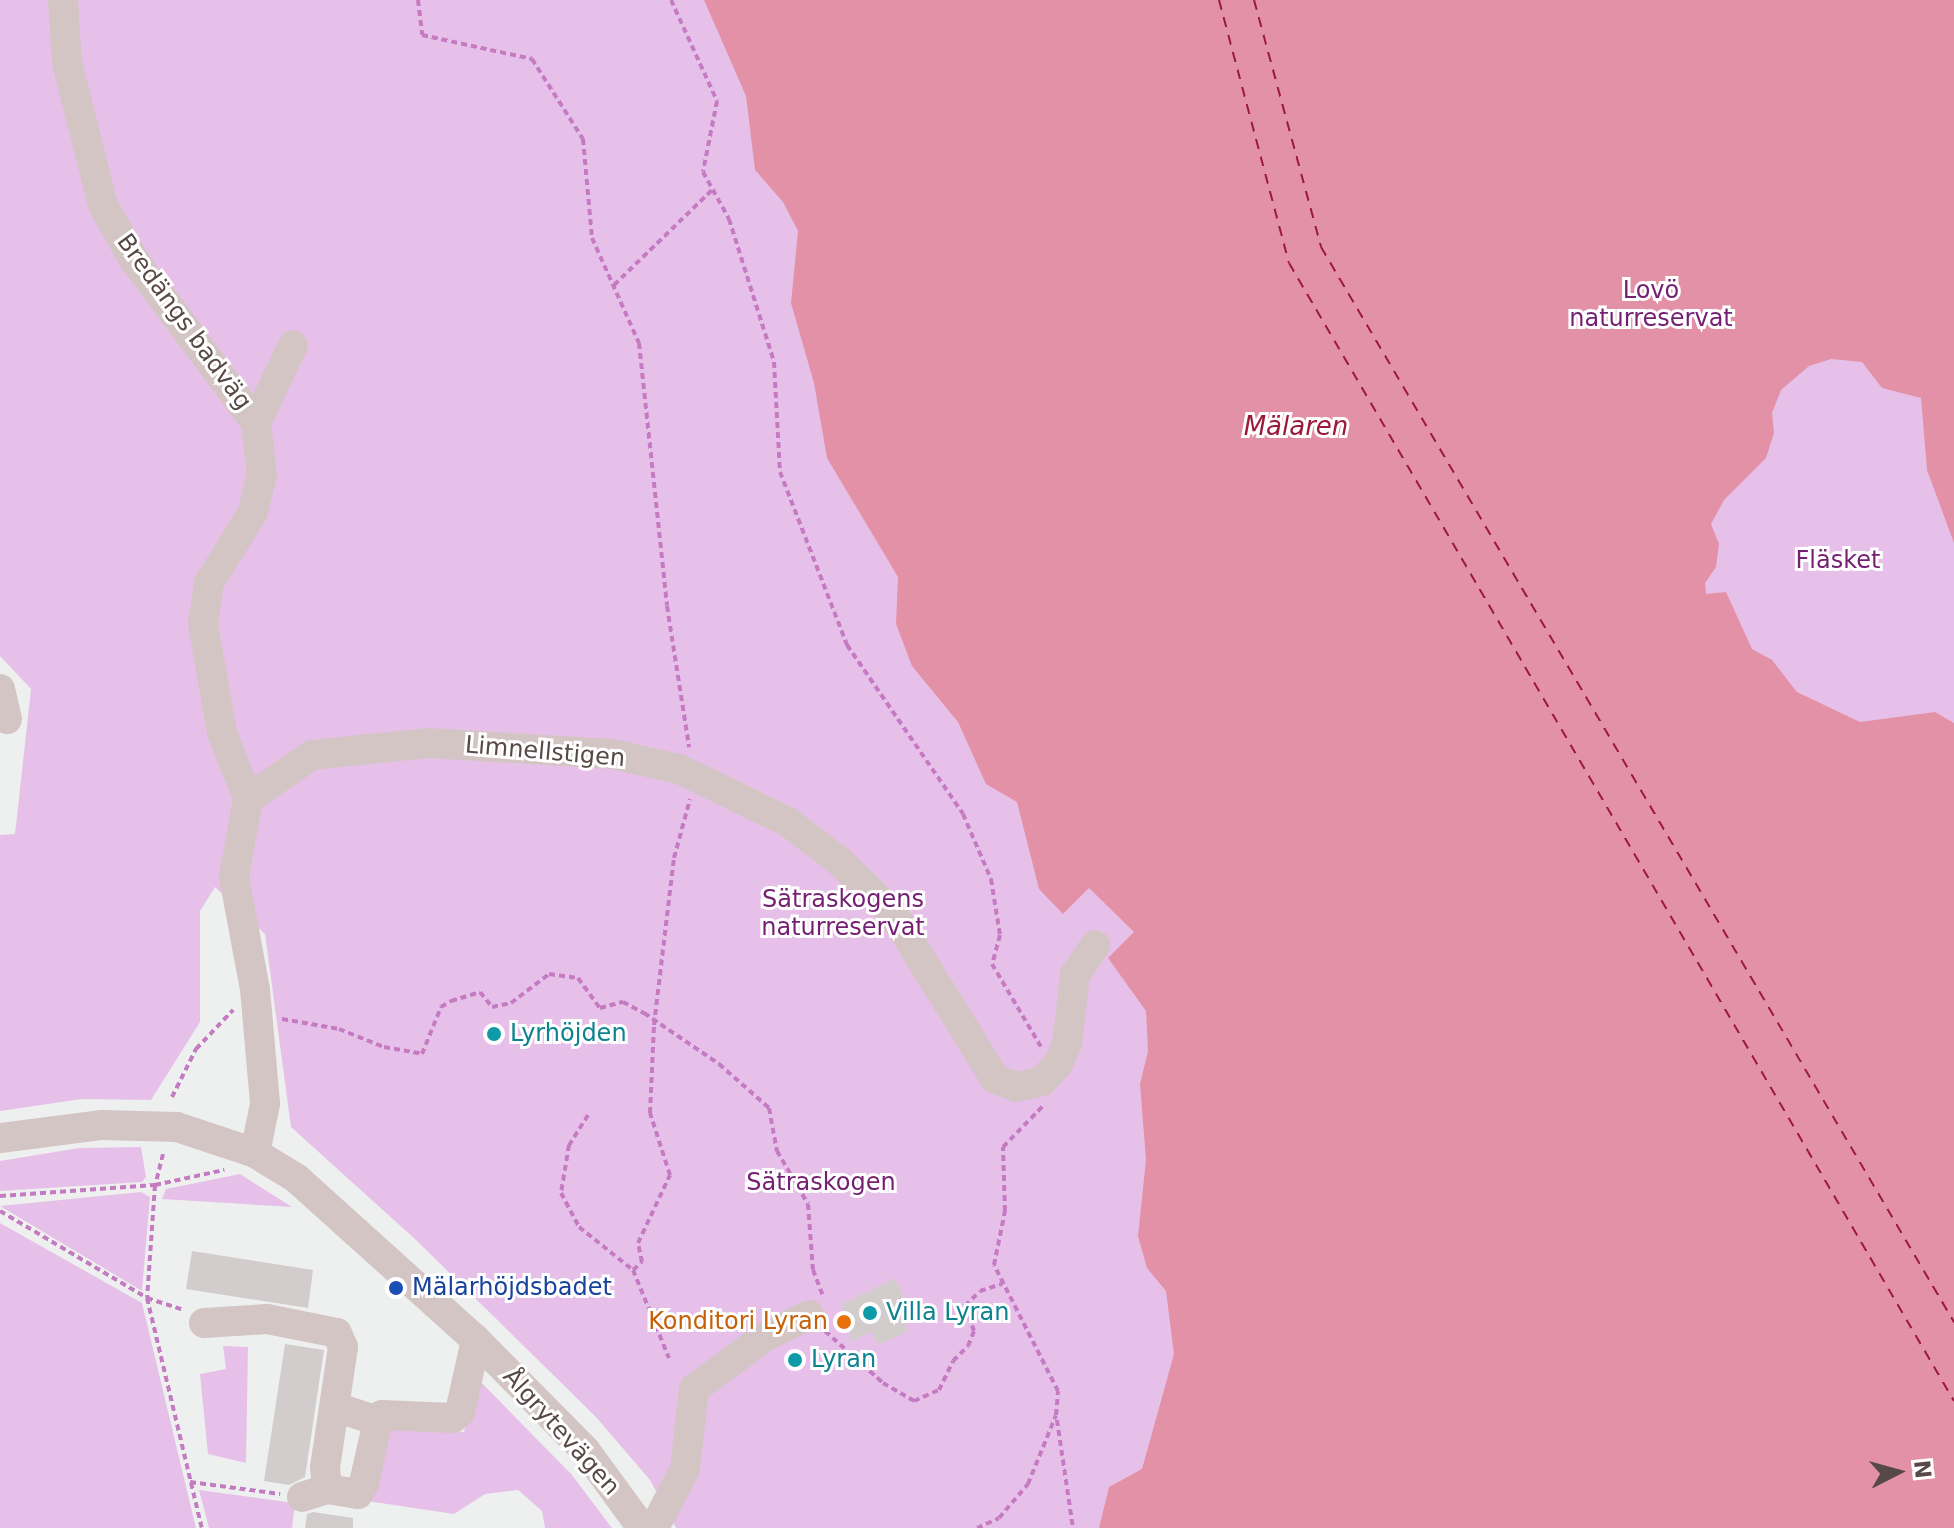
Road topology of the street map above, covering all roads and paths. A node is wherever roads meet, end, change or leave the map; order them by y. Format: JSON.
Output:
{"nodes":[{"id":1,"x":63,"y":0,"type":"edge"},
{"id":2,"x":418,"y":0,"type":"edge"},
{"id":3,"x":671,"y":0,"type":"edge"},
{"id":4,"x":713,"y":189,"type":"junction"},
{"id":5,"x":613,"y":286,"type":"junction"},
{"id":6,"x":293,"y":345,"type":"dead end"},
{"id":7,"x":256,"y":423,"type":"junction"},
{"id":8,"x":0,"y":689,"type":"edge"},
{"id":9,"x":7,"y":719,"type":"dead end"},
{"id":10,"x":692,"y":775,"type":"junction"},
{"id":11,"x":248,"y":799,"type":"junction"},
{"id":12,"x":1095,"y":945,"type":"dead end"},
{"id":13,"x":254,"y":1002,"type":"junction"},
{"id":14,"x":654,"y":1023,"type":"junction"},
{"id":15,"x":1058,"y":1064,"type":"junction"},
{"id":16,"x":172,"y":1097,"type":"dead end"},
{"id":17,"x":1045,"y":1104,"type":"dead end"},
{"id":18,"x":588,"y":1115,"type":"dead end"},
{"id":19,"x":0,"y":1138,"type":"edge"},
{"id":20,"x":255,"y":1153,"type":"junction"},
{"id":21,"x":163,"y":1154,"type":"dead end"},
{"id":22,"x":155,"y":1185,"type":"junction"},
{"id":23,"x":0,"y":1196,"type":"edge"},
{"id":24,"x":0,"y":1211,"type":"edge"},
{"id":25,"x":633,"y":1270,"type":"junction"},
{"id":26,"x":1002,"y":1284,"type":"junction"},
{"id":27,"x":147,"y":1298,"type":"junction"},
{"id":28,"x":809,"y":1315,"type":"junction"},
{"id":29,"x":204,"y":1323,"type":"joint"},
{"id":30,"x":476,"y":1340,"type":"junction"},
{"id":31,"x":669,"y":1358,"type":"dead end"},
{"id":32,"x":335,"y":1407,"type":"junction"},
{"id":33,"x":1056,"y":1415,"type":"junction"},
{"id":34,"x":378,"y":1421,"type":"junction"},
{"id":35,"x":190,"y":1482,"type":"junction"},
{"id":36,"x":314,"y":1493,"type":"junction"},
{"id":37,"x":202,"y":1528,"type":"edge"},
{"id":38,"x":642,"y":1528,"type":"edge"},
{"id":39,"x":654,"y":1528,"type":"edge"},
{"id":40,"x":977,"y":1528,"type":"edge"},
{"id":41,"x":1073,"y":1528,"type":"edge"}],
"edges":[{"from":1,"to":7,"type":"street","name":"Bredängs badväg"},
{"from":2,"to":5,"type":"path"},
{"from":3,"to":4,"type":"path"},
{"from":4,"to":5,"type":"path"},
{"from":4,"to":15,"type":"path"},
{"from":5,"to":10,"type":"path"},
{"from":6,"to":7,"type":"street"},
{"from":7,"to":11,"type":"street","name":"Bredängs badväg"},
{"from":8,"to":9,"type":"street"},
{"from":10,"to":11,"type":"street","name":"Limnellstigen"},
{"from":10,"to":14,"type":"path"},
{"from":10,"to":15,"type":"street","name":"Limnellstigen"},
{"from":11,"to":13,"type":"street"},
{"from":12,"to":15,"type":"street"},
{"from":13,"to":14,"type":"path"},
{"from":13,"to":16,"type":"path"},
{"from":13,"to":20,"type":"street"},
{"from":14,"to":25,"type":"path"},
{"from":14,"to":28,"type":"path"},
{"from":17,"to":26,"type":"path"},
{"from":18,"to":25,"type":"path"},
{"from":19,"to":20,"type":"street","name":"Ålgrytevägen"},
{"from":20,"to":22,"type":"path"},
{"from":20,"to":30,"type":"street","name":"Ålgrytevägen"},
{"from":21,"to":22,"type":"path"},
{"from":22,"to":23,"type":"path"},
{"from":22,"to":27,"type":"path"},
{"from":24,"to":27,"type":"path"},
{"from":25,"to":31,"type":"path"},
{"from":26,"to":28,"type":"path"},
{"from":26,"to":33,"type":"path"},
{"from":27,"to":29,"type":"path"},
{"from":27,"to":35,"type":"path"},
{"from":28,"to":39,"type":"street"},
{"from":29,"to":32,"type":"street"},
{"from":30,"to":34,"type":"street","name":"Ålgrytevägen"},
{"from":30,"to":38,"type":"street","name":"Ålgrytevägen"},
{"from":32,"to":34,"type":"street","name":"Ålgrytevägen"},
{"from":32,"to":36,"type":"street"},
{"from":33,"to":40,"type":"path"},
{"from":33,"to":41,"type":"path"},
{"from":34,"to":36,"type":"street"},
{"from":35,"to":36,"type":"path"},
{"from":35,"to":37,"type":"path"}]}
